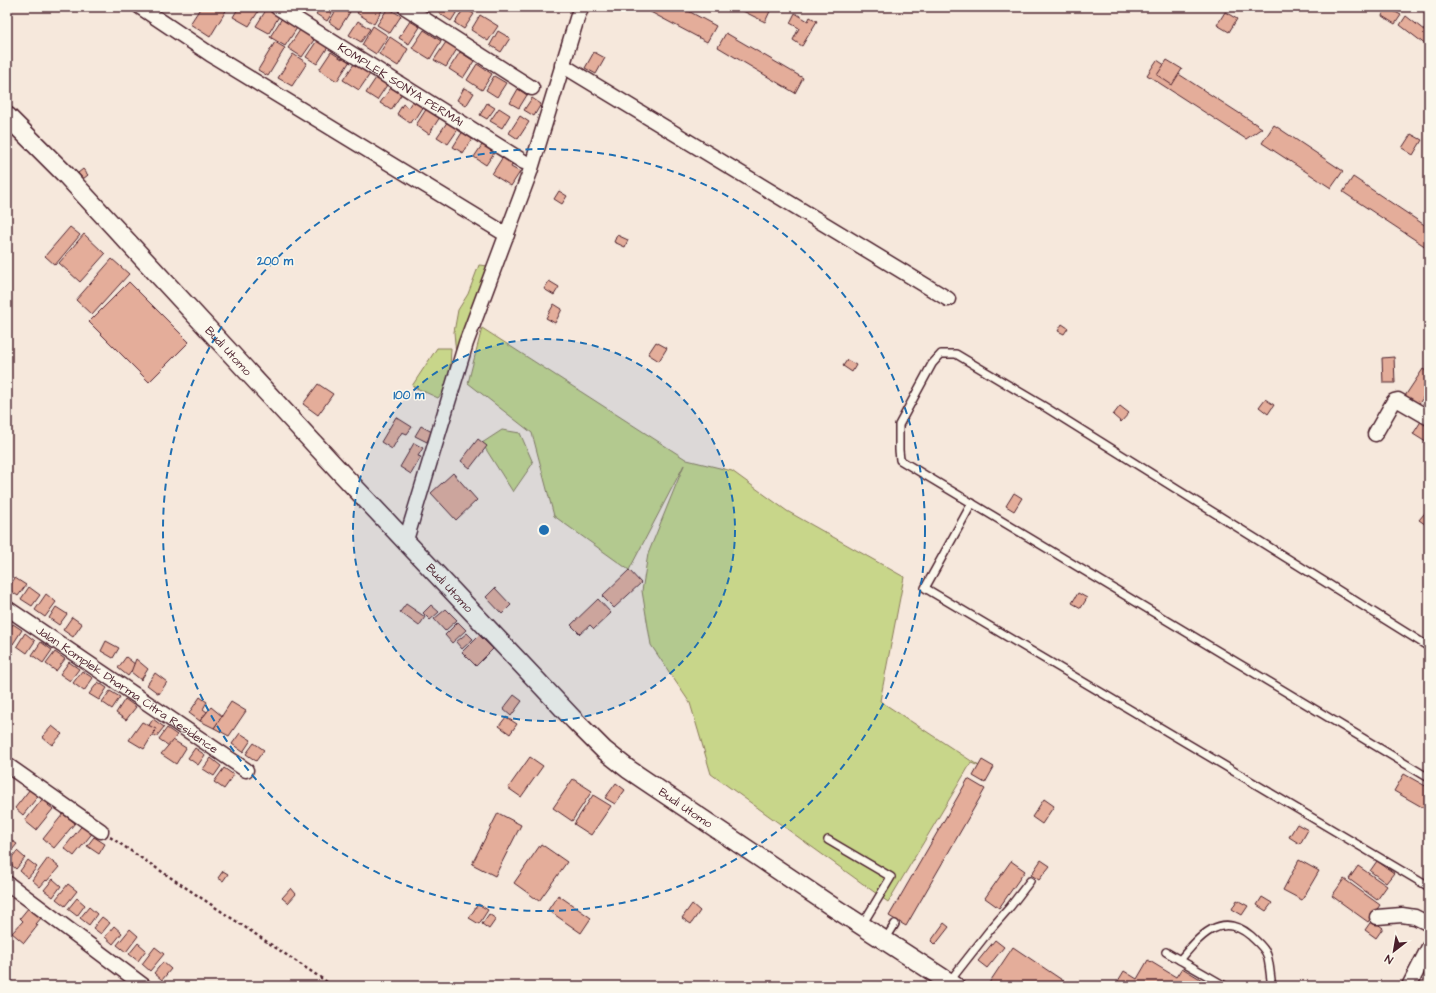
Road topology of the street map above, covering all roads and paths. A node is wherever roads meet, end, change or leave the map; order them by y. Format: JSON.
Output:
{"nodes":[{"id":1,"x":140,"y":7,"type":"edge"},
{"id":2,"x":277,"y":7,"type":"edge"},
{"id":3,"x":405,"y":7,"type":"edge"},
{"id":4,"x":582,"y":7,"type":"edge"},
{"id":5,"x":562,"y":65,"type":"junction"},
{"id":6,"x":532,"y":88,"type":"dead end"},
{"id":7,"x":7,"y":116,"type":"edge"},
{"id":8,"x":524,"y":162,"type":"dead end"},
{"id":9,"x":507,"y":235,"type":"junction"},
{"id":10,"x":948,"y":299,"type":"dead end"},
{"id":11,"x":1429,"y":418,"type":"edge"},
{"id":12,"x":1375,"y":434,"type":"dead end"},
{"id":13,"x":972,"y":503,"type":"junction"},
{"id":14,"x":406,"y":540,"type":"junction"},
{"id":15,"x":7,"y":608,"type":"edge"},
{"id":16,"x":1429,"y":647,"type":"edge"},
{"id":17,"x":7,"y":765,"type":"edge"},
{"id":18,"x":246,"y":770,"type":"dead end"},
{"id":19,"x":1429,"y":778,"type":"edge"},
{"id":20,"x":101,"y":831,"type":"joint"},
{"id":21,"x":828,"y":840,"type":"dead end"},
{"id":22,"x":1030,"y":881,"type":"dead end"},
{"id":23,"x":7,"y":883,"type":"edge"},
{"id":24,"x":1429,"y":887,"type":"edge"},
{"id":25,"x":1377,"y":917,"type":"dead end"},
{"id":26,"x":895,"y":924,"type":"dead end"},
{"id":27,"x":1429,"y":924,"type":"edge"},
{"id":28,"x":862,"y":925,"type":"junction"},
{"id":29,"x":884,"y":940,"type":"junction"},
{"id":30,"x":1429,"y":947,"type":"edge"},
{"id":31,"x":1166,"y":952,"type":"dead end"},
{"id":32,"x":1180,"y":960,"type":"junction"},
{"id":33,"x":951,"y":984,"type":"edge"},
{"id":34,"x":144,"y":986,"type":"edge"},
{"id":35,"x":333,"y":986,"type":"edge"},
{"id":36,"x":1225,"y":986,"type":"edge"},
{"id":37,"x":1272,"y":986,"type":"edge"},
{"id":38,"x":1409,"y":986,"type":"edge"}],
"edges":[{"from":1,"to":9,"type":"street"},
{"from":2,"to":8,"type":"street","name":"KOMPLEK SONYA PERMAI"},
{"from":3,"to":6,"type":"street"},
{"from":4,"to":5,"type":"street"},
{"from":5,"to":9,"type":"street"},
{"from":5,"to":10,"type":"street"},
{"from":7,"to":14,"type":"street","name":"Budi Utomo"},
{"from":9,"to":14,"type":"street"},
{"from":11,"to":12,"type":"street"},
{"from":13,"to":16,"type":"lane"},
{"from":13,"to":19,"type":"lane"},
{"from":13,"to":24,"type":"lane"},
{"from":14,"to":28,"type":"street","name":"Budi Utomo"},
{"from":15,"to":18,"type":"street","name":"Jalan Komplek Dharma Citra Residence"},
{"from":17,"to":20,"type":"street"},
{"from":20,"to":35,"type":"path"},
{"from":21,"to":28,"type":"lane"},
{"from":22,"to":33,"type":"lane"},
{"from":23,"to":34,"type":"street"},
{"from":25,"to":27,"type":"street"},
{"from":26,"to":29,"type":"lane"},
{"from":28,"to":29,"type":"street","name":"Budi Utomo"},
{"from":29,"to":33,"type":"street","name":"Budi Utomo"},
{"from":30,"to":38,"type":"street"},
{"from":31,"to":32,"type":"lane"},
{"from":32,"to":36,"type":"lane"},
{"from":32,"to":37,"type":"lane"}]}
